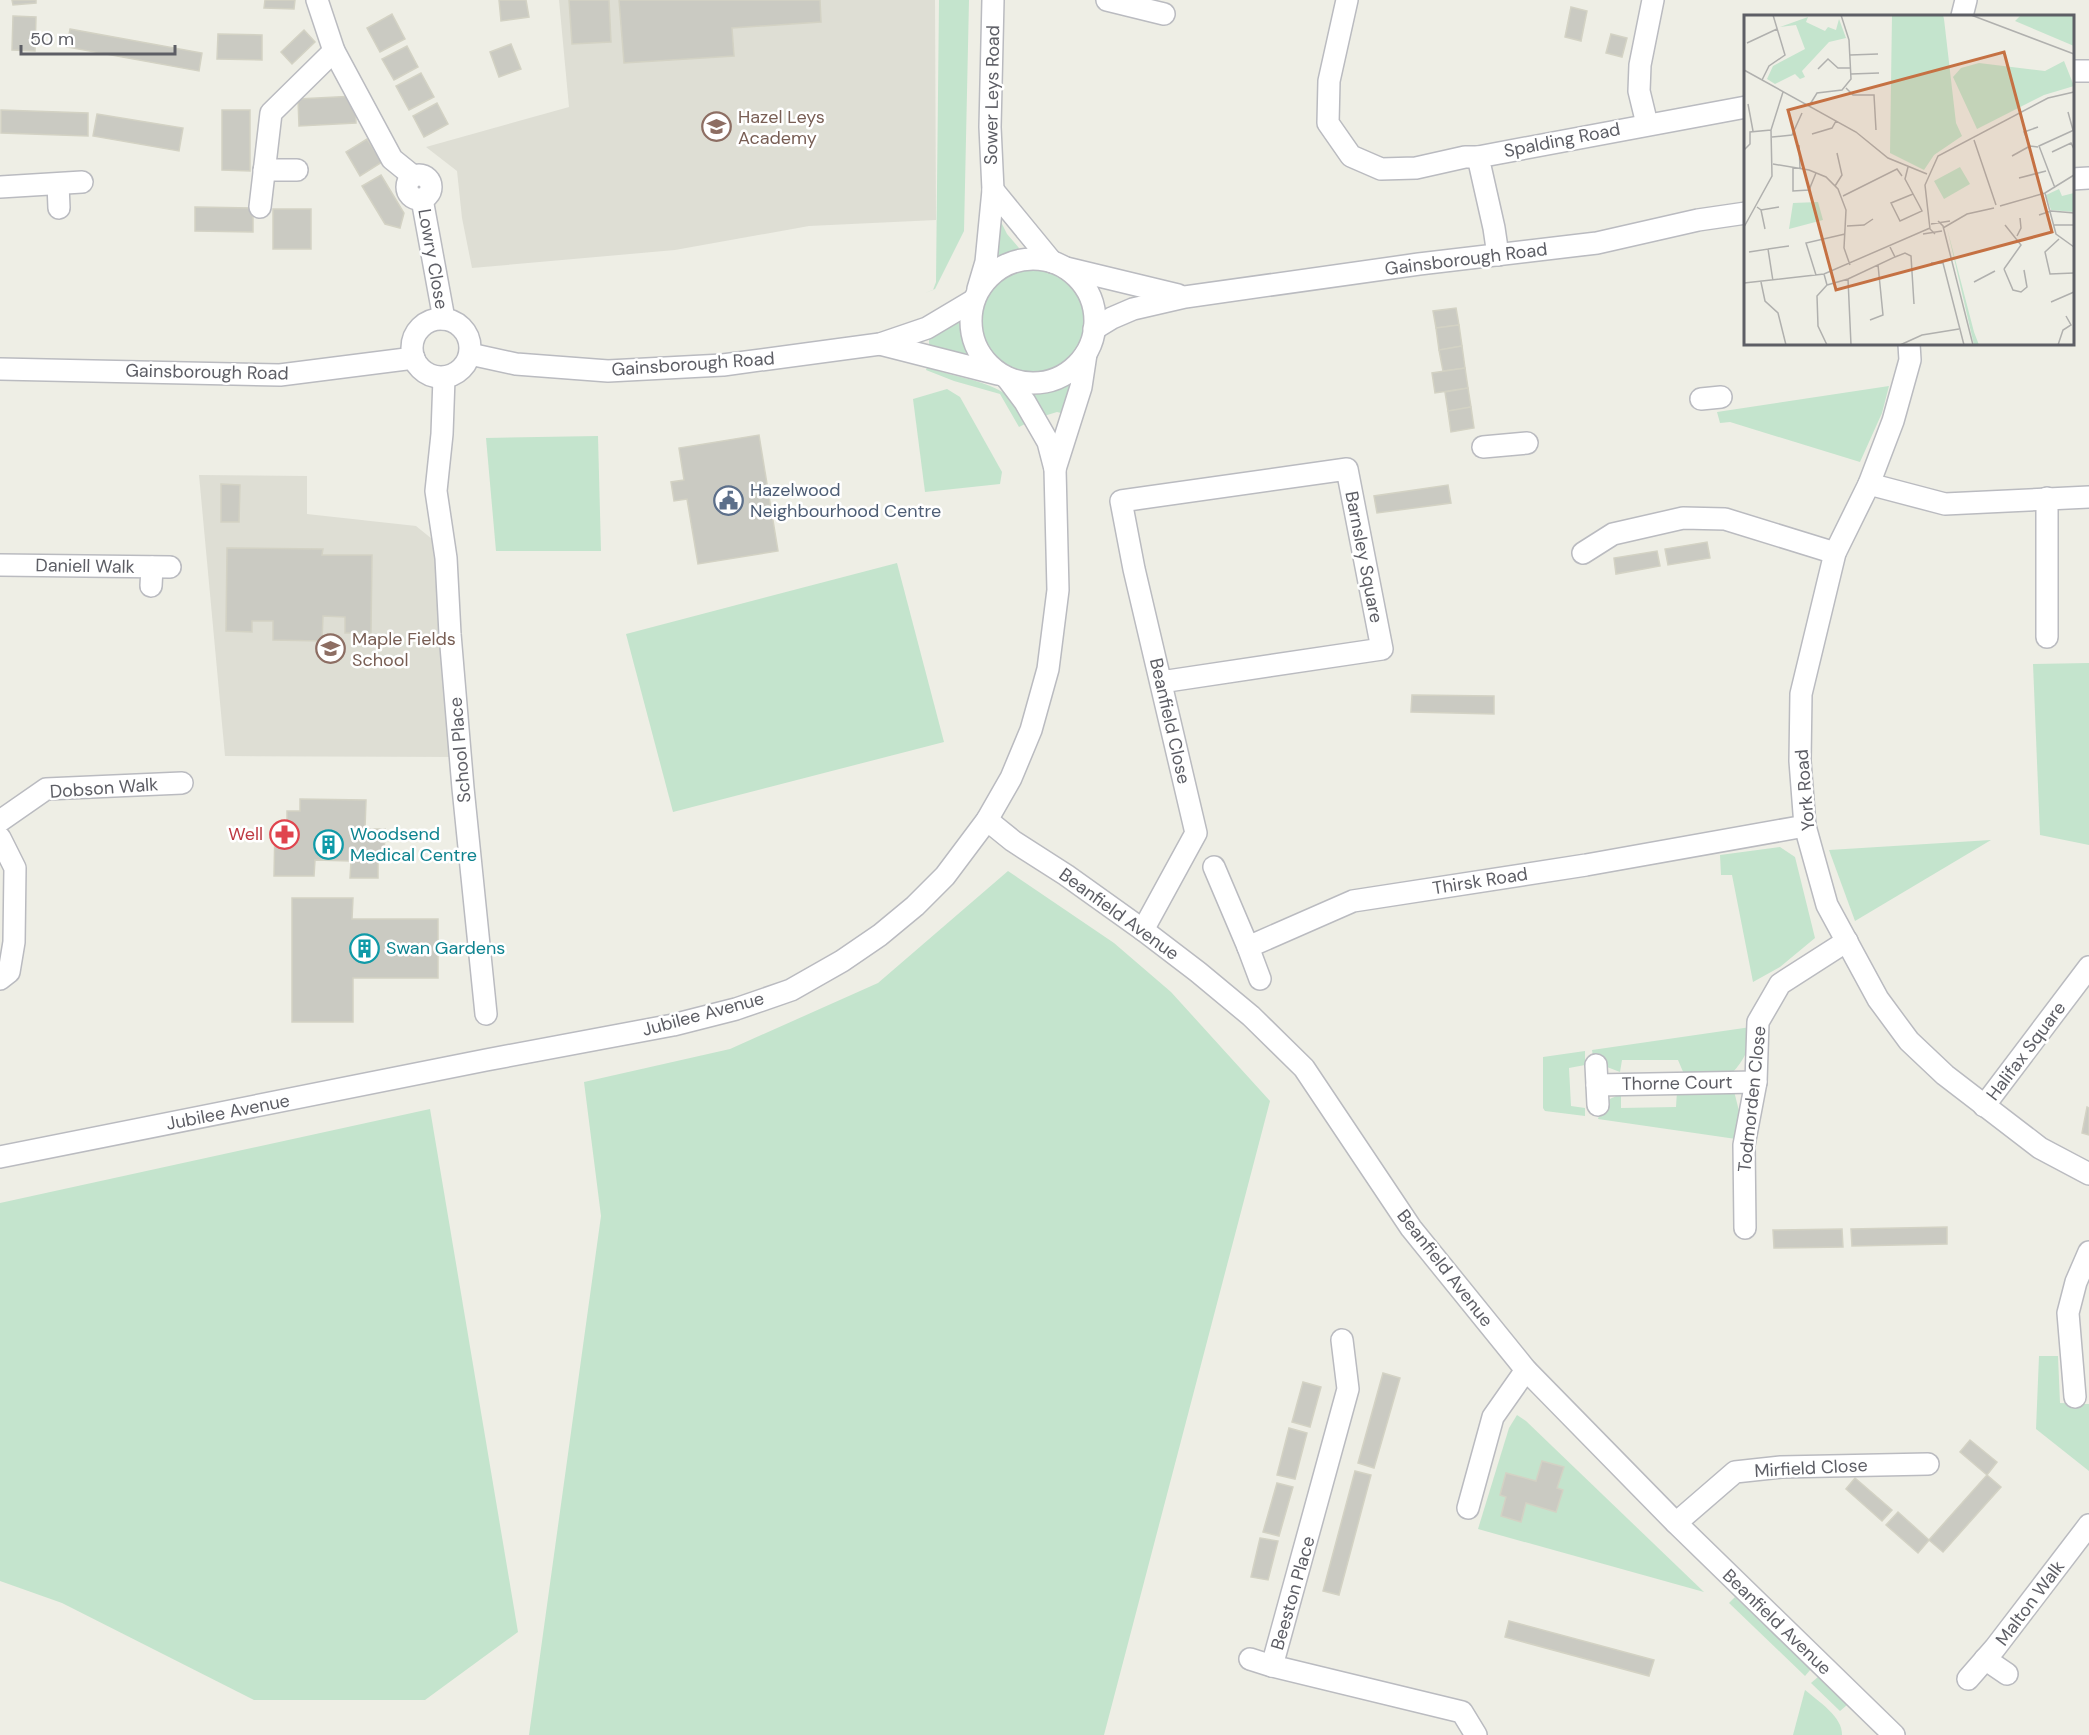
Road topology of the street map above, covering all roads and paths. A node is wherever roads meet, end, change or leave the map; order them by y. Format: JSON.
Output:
{"nodes":[{"id":1,"x":317,"y":0,"type":"edge"},
{"id":2,"x":993,"y":0,"type":"edge"},
{"id":3,"x":1107,"y":0,"type":"edge"},
{"id":4,"x":1347,"y":0,"type":"edge"},
{"id":5,"x":1653,"y":0,"type":"edge"},
{"id":6,"x":1966,"y":0,"type":"edge"},
{"id":7,"x":1164,"y":14,"type":"dead end"},
{"id":8,"x":1962,"y":15,"type":"edge"},
{"id":9,"x":334,"y":51,"type":"junction"},
{"id":10,"x":1744,"y":107,"type":"edge"},
{"id":11,"x":1647,"y":124,"type":"junction"},
{"id":12,"x":1478,"y":157,"type":"junction"},
{"id":13,"x":264,"y":170,"type":"junction"},
{"id":14,"x":297,"y":170,"type":"dead end"},
{"id":15,"x":2089,"y":178,"type":"edge"},
{"id":16,"x":2074,"y":179,"type":"edge"},
{"id":17,"x":82,"y":182,"type":"dead end"},
{"id":18,"x":58,"y":184,"type":"junction"},
{"id":19,"x":0,"y":187,"type":"edge"},
{"id":20,"x":993,"y":190,"type":"junction"},
{"id":21,"x":260,"y":207,"type":"dead end"},
{"id":22,"x":59,"y":208,"type":"dead end"},
{"id":23,"x":1744,"y":213,"type":"edge"},
{"id":24,"x":1498,"y":255,"type":"junction"},
{"id":25,"x":1059,"y":265,"type":"junction"},
{"id":26,"x":976,"y":296,"type":"junction"},
{"id":27,"x":1185,"y":297,"type":"junction"},
{"id":28,"x":444,"y":319,"type":"junction"},
{"id":29,"x":1094,"y":329,"type":"junction"},
{"id":30,"x":880,"y":344,"type":"junction"},
{"id":31,"x":1909,"y":345,"type":"edge"},
{"id":32,"x":470,"y":354,"type":"junction"},
{"id":33,"x":1086,"y":354,"type":"junction"},
{"id":34,"x":414,"y":358,"type":"junction"},
{"id":35,"x":0,"y":369,"type":"edge"},
{"id":36,"x":1004,"y":377,"type":"junction"},
{"id":37,"x":444,"y":378,"type":"junction"},
{"id":38,"x":1527,"y":443,"type":"dead end"},
{"id":39,"x":1483,"y":447,"type":"dead end"},
{"id":40,"x":1055,"y":469,"type":"junction"},
{"id":41,"x":1869,"y":484,"type":"junction"},
{"id":42,"x":2089,"y":497,"type":"edge"},
{"id":43,"x":2047,"y":498,"type":"junction"},
{"id":44,"x":1121,"y":501,"type":"joint"},
{"id":45,"x":1583,"y":552,"type":"dead end"},
{"id":46,"x":1835,"y":553,"type":"junction"},
{"id":47,"x":0,"y":565,"type":"edge"},
{"id":48,"x":158,"y":573,"type":"dead end"},
{"id":49,"x":2047,"y":637,"type":"dead end"},
{"id":50,"x":1161,"y":682,"type":"junction"},
{"id":51,"x":182,"y":783,"type":"dead end"},
{"id":52,"x":987,"y":820,"type":"junction"},
{"id":53,"x":0,"y":821,"type":"edge"},
{"id":54,"x":1805,"y":826,"type":"junction"},
{"id":55,"x":0,"y":838,"type":"edge"},
{"id":56,"x":1214,"y":867,"type":"dead end"},
{"id":57,"x":1143,"y":930,"type":"junction"},
{"id":58,"x":1847,"y":941,"type":"junction"},
{"id":59,"x":1248,"y":947,"type":"junction"},
{"id":60,"x":2089,"y":967,"type":"edge"},
{"id":61,"x":0,"y":979,"type":"edge"},
{"id":62,"x":1260,"y":979,"type":"dead end"},
{"id":63,"x":486,"y":1014,"type":"dead end"},
{"id":64,"x":1756,"y":1082,"type":"junction"},
{"id":65,"x":1597,"y":1085,"type":"dead end"},
{"id":66,"x":1984,"y":1106,"type":"junction"},
{"id":67,"x":0,"y":1157,"type":"edge"},
{"id":68,"x":2089,"y":1174,"type":"edge"},
{"id":69,"x":1744,"y":1228,"type":"dead end"},
{"id":70,"x":2089,"y":1252,"type":"edge"},
{"id":71,"x":1342,"y":1340,"type":"dead end"},
{"id":72,"x":1526,"y":1370,"type":"junction"},
{"id":73,"x":2075,"y":1397,"type":"dead end"},
{"id":74,"x":1928,"y":1464,"type":"dead end"},
{"id":75,"x":1468,"y":1508,"type":"dead end"},
{"id":76,"x":1676,"y":1523,"type":"junction"},
{"id":77,"x":2089,"y":1525,"type":"edge"},
{"id":78,"x":1250,"y":1659,"type":"dead end"},
{"id":79,"x":1985,"y":1659,"type":"junction"},
{"id":80,"x":1272,"y":1666,"type":"junction"},
{"id":81,"x":2007,"y":1674,"type":"dead end"},
{"id":82,"x":1968,"y":1679,"type":"dead end"},
{"id":83,"x":1884,"y":1732,"type":"edge"},
{"id":84,"x":1476,"y":1735,"type":"edge"}],
"edges":[{"from":1,"to":9,"type":"street","name":"Lowry Close"},
{"from":2,"to":20,"type":"street","name":"Sower Leys Road"},
{"from":3,"to":7,"type":"street"},
{"from":4,"to":12,"type":"street"},
{"from":5,"to":11,"type":"street"},
{"from":6,"to":8,"type":"street"},
{"from":9,"to":13,"type":"street"},
{"from":9,"to":28,"type":"street","name":"Lowry Close"},
{"from":10,"to":11,"type":"street","name":"Spalding Road"},
{"from":11,"to":12,"type":"street","name":"Spalding Road"},
{"from":12,"to":24,"type":"street","name":"Spalding Road"},
{"from":13,"to":14,"type":"street"},
{"from":13,"to":21,"type":"street"},
{"from":15,"to":16,"type":"street"},
{"from":17,"to":18,"type":"street"},
{"from":18,"to":19,"type":"street"},
{"from":18,"to":22,"type":"street"},
{"from":20,"to":25,"type":"street","name":"Sower Leys Road"},
{"from":20,"to":26,"type":"street","name":"Sower Leys Road"},
{"from":23,"to":24,"type":"street","name":"Gainsborough Road"},
{"from":24,"to":27,"type":"street","name":"Gainsborough Road"},
{"from":25,"to":26,"type":"street"},
{"from":25,"to":27,"type":"street","name":"Gainsborough Road"},
{"from":25,"to":29,"type":"street"},
{"from":26,"to":30,"type":"street","name":"Gainsborough Road"},
{"from":26,"to":36,"type":"street"},
{"from":27,"to":29,"type":"street","name":"Gainsborough Road"},
{"from":28,"to":32,"type":"street"},
{"from":28,"to":34,"type":"street"},
{"from":29,"to":33,"type":"street"},
{"from":30,"to":32,"type":"street","name":"Gainsborough Road"},
{"from":30,"to":36,"type":"street","name":"Gainsborough Road"},
{"from":31,"to":41,"type":"street","name":"York Road"},
{"from":32,"to":37,"type":"street"},
{"from":33,"to":36,"type":"street"},
{"from":33,"to":40,"type":"street","name":"Jubilee Avenue"},
{"from":34,"to":35,"type":"street","name":"Gainsborough Road"},
{"from":34,"to":37,"type":"street"},
{"from":36,"to":40,"type":"street","name":"Jubilee Avenue"},
{"from":37,"to":63,"type":"street","name":"School Place"},
{"from":38,"to":39,"type":"street"},
{"from":40,"to":52,"type":"street","name":"Jubilee Avenue"},
{"from":41,"to":43,"type":"street"},
{"from":41,"to":46,"type":"street","name":"York Road"},
{"from":42,"to":43,"type":"street"},
{"from":43,"to":49,"type":"street"},
{"from":44,"to":50,"type":"street","name":"Beanfield Close"},
{"from":44,"to":50,"type":"street","name":"Barnsley Square"},
{"from":45,"to":46,"type":"street"},
{"from":46,"to":54,"type":"street","name":"York Road"},
{"from":47,"to":48,"type":"street","name":"Daniell Walk"},
{"from":50,"to":57,"type":"street","name":"Beanfield Close"},
{"from":51,"to":53,"type":"street","name":"Dobson Walk"},
{"from":52,"to":57,"type":"street","name":"Beanfield Avenue"},
{"from":52,"to":67,"type":"street","name":"Jubilee Avenue"},
{"from":54,"to":58,"type":"street","name":"York Road"},
{"from":54,"to":59,"type":"street","name":"Thirsk Road"},
{"from":55,"to":61,"type":"street"},
{"from":56,"to":59,"type":"street"},
{"from":57,"to":72,"type":"street","name":"Beanfield Avenue"},
{"from":58,"to":64,"type":"street","name":"Todmorden Close"},
{"from":58,"to":66,"type":"street","name":"York Road"},
{"from":59,"to":62,"type":"street"},
{"from":60,"to":66,"type":"street","name":"Halifax Square"},
{"from":64,"to":65,"type":"street","name":"Thorne Court"},
{"from":64,"to":69,"type":"street","name":"Todmorden Close"},
{"from":66,"to":68,"type":"street","name":"York Road"},
{"from":70,"to":73,"type":"street"},
{"from":71,"to":80,"type":"street","name":"Beeston Place"},
{"from":72,"to":75,"type":"street"},
{"from":72,"to":76,"type":"street","name":"Beanfield Avenue"},
{"from":74,"to":76,"type":"street","name":"Mirfield Close"},
{"from":76,"to":83,"type":"street","name":"Beanfield Avenue"},
{"from":77,"to":79,"type":"street","name":"Malton Walk"},
{"from":78,"to":80,"type":"street"},
{"from":79,"to":81,"type":"street"},
{"from":79,"to":82,"type":"street","name":"Malton Walk"},
{"from":80,"to":84,"type":"street","name":"Beeston Place"}]}
